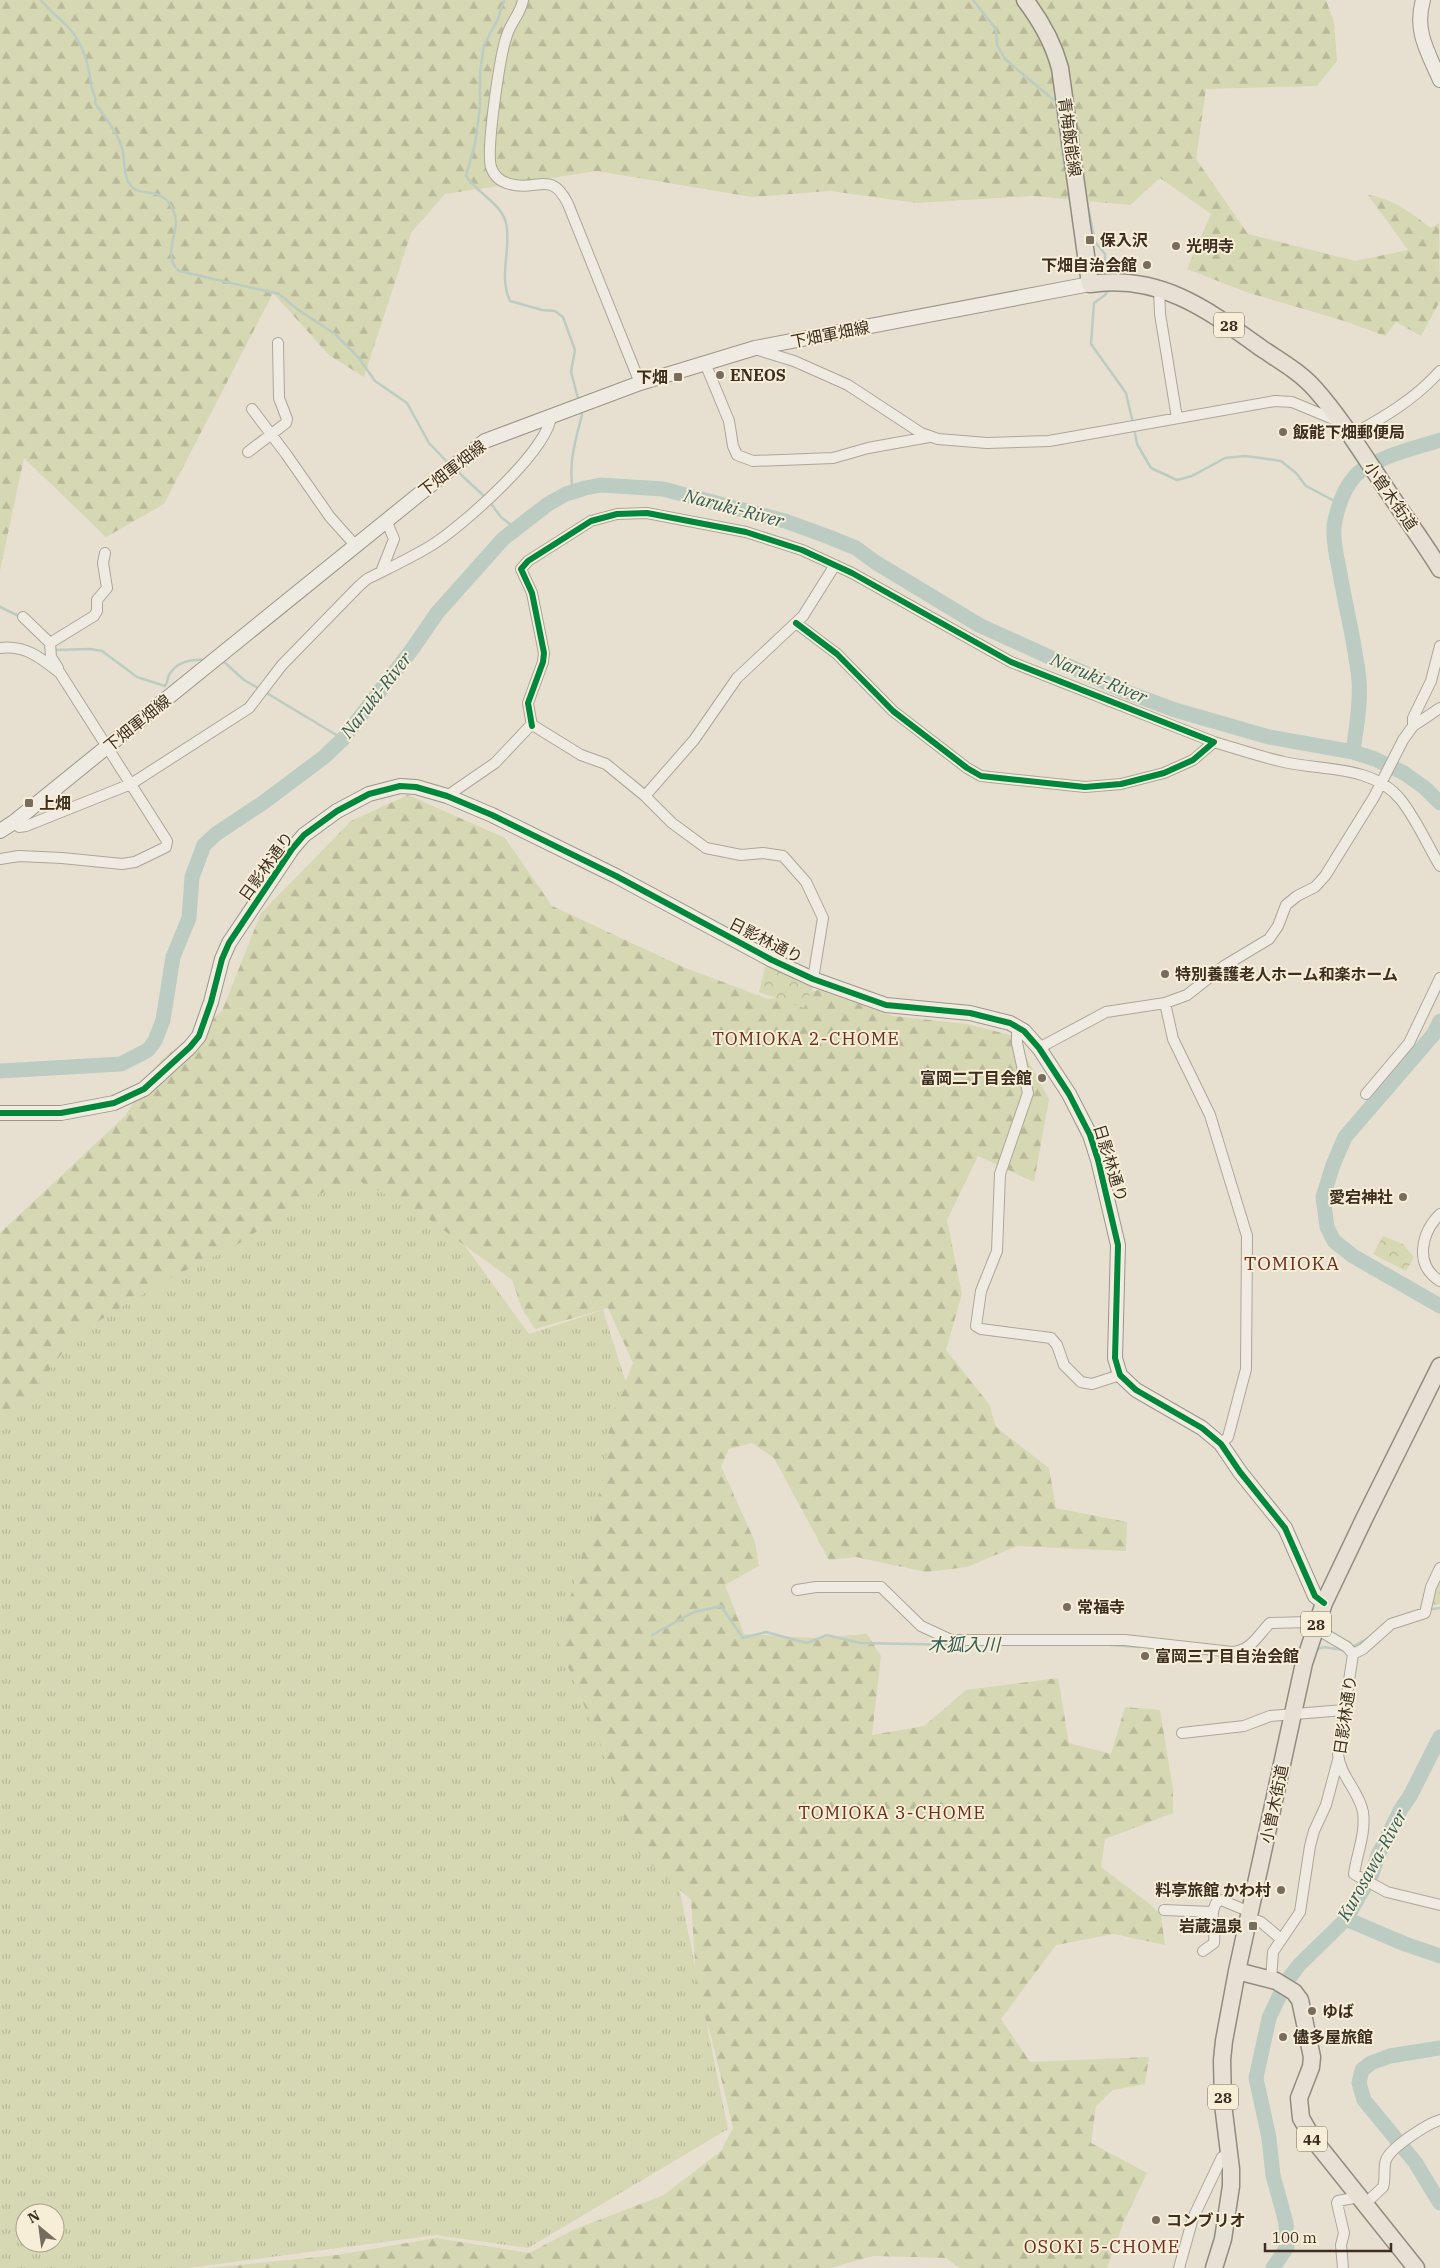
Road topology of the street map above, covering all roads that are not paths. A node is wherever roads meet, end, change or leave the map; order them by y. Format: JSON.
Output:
{"nodes":[{"id":1,"x":523,"y":0,"type":"edge"},
{"id":2,"x":1025,"y":0,"type":"edge"},
{"id":3,"x":1423,"y":0,"type":"edge"},
{"id":4,"x":1440,"y":80,"type":"edge"},
{"id":5,"x":1090,"y":284,"type":"junction"},
{"id":6,"x":1159,"y":288,"type":"junction"},
{"id":7,"x":278,"y":344,"type":"dead end"},
{"id":8,"x":754,"y":348,"type":"junction"},
{"id":9,"x":705,"y":363,"type":"junction"},
{"id":10,"x":1440,"y":371,"type":"edge"},
{"id":11,"x":640,"y":383,"type":"junction"},
{"id":12,"x":252,"y":409,"type":"dead end"},
{"id":13,"x":551,"y":416,"type":"junction"},
{"id":14,"x":1177,"y":418,"type":"junction"},
{"id":15,"x":1340,"y":422,"type":"junction"},
{"id":16,"x":271,"y":436,"type":"junction"},
{"id":17,"x":931,"y":437,"type":"junction"},
{"id":18,"x":1352,"y":439,"type":"junction"},
{"id":19,"x":248,"y":452,"type":"dead end"},
{"id":20,"x":386,"y":520,"type":"junction"},
{"id":21,"x":355,"y":545,"type":"junction"},
{"id":22,"x":105,"y":553,"type":"dead end"},
{"id":23,"x":835,"y":565,"type":"junction"},
{"id":24,"x":1440,"y":569,"type":"edge"},
{"id":25,"x":381,"y":572,"type":"junction"},
{"id":26,"x":23,"y":617,"type":"dead end"},
{"id":27,"x":796,"y":622,"type":"junction"},
{"id":28,"x":50,"y":643,"type":"junction"},
{"id":29,"x":1440,"y":646,"type":"edge"},
{"id":30,"x":0,"y":648,"type":"edge"},
{"id":31,"x":60,"y":673,"type":"junction"},
{"id":32,"x":1440,"y":708,"type":"edge"},
{"id":33,"x":532,"y":726,"type":"junction"},
{"id":34,"x":1413,"y":726,"type":"junction"},
{"id":35,"x":1214,"y":742,"type":"junction"},
{"id":36,"x":108,"y":746,"type":"junction"},
{"id":37,"x":1381,"y":783,"type":"junction"},
{"id":38,"x":131,"y":784,"type":"junction"},
{"id":39,"x":447,"y":796,"type":"junction"},
{"id":40,"x":645,"y":796,"type":"junction"},
{"id":41,"x":14,"y":822,"type":"junction"},
{"id":42,"x":0,"y":831,"type":"edge"},
{"id":43,"x":0,"y":859,"type":"edge"},
{"id":44,"x":1440,"y":866,"type":"edge"},
{"id":45,"x":1440,"y":978,"type":"edge"},
{"id":46,"x":814,"y":979,"type":"junction"},
{"id":47,"x":1165,"y":1003,"type":"junction"},
{"id":48,"x":1017,"y":1026,"type":"junction"},
{"id":49,"x":1039,"y":1048,"type":"junction"},
{"id":50,"x":1366,"y":1094,"type":"dead end"},
{"id":51,"x":0,"y":1112,"type":"edge"},
{"id":52,"x":1440,"y":1214,"type":"edge"},
{"id":53,"x":1440,"y":1281,"type":"edge"},
{"id":54,"x":1440,"y":1366,"type":"edge"},
{"id":55,"x":1120,"y":1375,"type":"junction"},
{"id":56,"x":1222,"y":1444,"type":"junction"},
{"id":57,"x":1440,"y":1568,"type":"edge"},
{"id":58,"x":797,"y":1590,"type":"dead end"},
{"id":59,"x":1324,"y":1603,"type":"junction"},
{"id":60,"x":1316,"y":1624,"type":"junction"},
{"id":61,"x":1352,"y":1654,"type":"junction"},
{"id":62,"x":1344,"y":1710,"type":"junction"},
{"id":63,"x":1293,"y":1714,"type":"junction"},
{"id":64,"x":1182,"y":1733,"type":"dead end"},
{"id":65,"x":1338,"y":1759,"type":"junction"},
{"id":66,"x":1440,"y":1905,"type":"edge"},
{"id":67,"x":1164,"y":1910,"type":"dead end"},
{"id":68,"x":1211,"y":1912,"type":"junction"},
{"id":69,"x":1250,"y":1915,"type":"junction"},
{"id":70,"x":1281,"y":1939,"type":"junction"},
{"id":71,"x":1203,"y":1951,"type":"dead end"},
{"id":72,"x":1237,"y":1971,"type":"junction"},
{"id":73,"x":1278,"y":1982,"type":"junction"},
{"id":74,"x":1440,"y":2120,"type":"edge"},
{"id":75,"x":1229,"y":2154,"type":"junction"},
{"id":76,"x":1362,"y":2200,"type":"junction"},
{"id":77,"x":1179,"y":2268,"type":"edge"},
{"id":78,"x":1214,"y":2268,"type":"edge"},
{"id":79,"x":1344,"y":2268,"type":"edge"},
{"id":80,"x":1416,"y":2268,"type":"edge"}],
"edges":[{"from":1,"to":11,"type":"street"},
{"from":2,"to":5,"type":"main road","name":"青梅飯能線"},
{"from":3,"to":4,"type":"street"},
{"from":5,"to":6,"type":"main road","name":"小曽木街道","number":"28"},
{"from":5,"to":8,"type":"street","name":"下畑軍畑線"},
{"from":6,"to":14,"type":"street"},
{"from":6,"to":15,"type":"main road","name":"小曽木街道","number":"28"},
{"from":7,"to":16,"type":"street"},
{"from":8,"to":9,"type":"street","name":"下畑軍畑線"},
{"from":8,"to":17,"type":"street"},
{"from":9,"to":11,"type":"street","name":"下畑軍畑線"},
{"from":9,"to":17,"type":"street"},
{"from":10,"to":18,"type":"street"},
{"from":11,"to":13,"type":"street","name":"下畑軍畑線"},
{"from":12,"to":16,"type":"street"},
{"from":13,"to":20,"type":"street","name":"下畑軍畑線"},
{"from":13,"to":25,"type":"street"},
{"from":14,"to":15,"type":"street"},
{"from":14,"to":17,"type":"street"},
{"from":15,"to":18,"type":"main road","name":"小曽木街道","number":"28"},
{"from":16,"to":19,"type":"street"},
{"from":16,"to":21,"type":"street"},
{"from":18,"to":24,"type":"main road","name":"小曽木街道","number":"28"},
{"from":20,"to":21,"type":"street","name":"下畑軍畑線"},
{"from":20,"to":25,"type":"street"},
{"from":21,"to":36,"type":"street","name":"下畑軍畑線"},
{"from":22,"to":28,"type":"street"},
{"from":23,"to":27,"type":"street"},
{"from":23,"to":33,"type":"street"},
{"from":23,"to":35,"type":"street"},
{"from":25,"to":38,"type":"street"},
{"from":26,"to":28,"type":"street"},
{"from":27,"to":35,"type":"street"},
{"from":27,"to":40,"type":"street"},
{"from":28,"to":31,"type":"street"},
{"from":29,"to":34,"type":"street"},
{"from":30,"to":31,"type":"street"},
{"from":31,"to":36,"type":"street"},
{"from":32,"to":34,"type":"street"},
{"from":33,"to":39,"type":"street"},
{"from":33,"to":40,"type":"street"},
{"from":34,"to":37,"type":"street"},
{"from":35,"to":37,"type":"street"},
{"from":36,"to":38,"type":"street"},
{"from":36,"to":41,"type":"street","name":"下畑軍畑線"},
{"from":37,"to":44,"type":"street"},
{"from":37,"to":47,"type":"street"},
{"from":38,"to":41,"type":"street"},
{"from":38,"to":43,"type":"street"},
{"from":39,"to":46,"type":"street","name":"日影林通り"},
{"from":39,"to":51,"type":"street","name":"日影林通り"},
{"from":40,"to":46,"type":"street"},
{"from":41,"to":42,"type":"street","name":"下畑軍畑線"},
{"from":45,"to":50,"type":"street"},
{"from":46,"to":48,"type":"street","name":"日影林通り"},
{"from":47,"to":49,"type":"street"},
{"from":47,"to":56,"type":"street"},
{"from":48,"to":49,"type":"street","name":"日影林通り"},
{"from":48,"to":55,"type":"street"},
{"from":49,"to":55,"type":"street","name":"日影林通り"},
{"from":52,"to":53,"type":"street"},
{"from":54,"to":59,"type":"main road","name":"小曽木街道","number":"28"},
{"from":55,"to":56,"type":"street"},
{"from":56,"to":59,"type":"street"},
{"from":57,"to":61,"type":"street"},
{"from":58,"to":60,"type":"street"},
{"from":59,"to":60,"type":"main road","name":"小曽木街道","number":"28"},
{"from":60,"to":61,"type":"street","name":"日影林通り"},
{"from":60,"to":63,"type":"main road","name":"小曽木街道","number":"28"},
{"from":61,"to":62,"type":"street","name":"日影林通り"},
{"from":62,"to":63,"type":"street"},
{"from":62,"to":65,"type":"street","name":"日影林通り"},
{"from":63,"to":64,"type":"street"},
{"from":63,"to":69,"type":"main road","name":"小曽木街道","number":"28"},
{"from":65,"to":66,"type":"street","name":"日影林通り"},
{"from":65,"to":70,"type":"street"},
{"from":67,"to":68,"type":"street"},
{"from":68,"to":69,"type":"street"},
{"from":68,"to":71,"type":"street"},
{"from":69,"to":70,"type":"street"},
{"from":69,"to":72,"type":"main road","name":"小曽木街道","number":"28"},
{"from":70,"to":73,"type":"street"},
{"from":72,"to":73,"type":"main road"},
{"from":72,"to":75,"type":"main road","name":"小曽木街道","number":"28"},
{"from":73,"to":76,"type":"main road","number":"44"},
{"from":74,"to":76,"type":"street"},
{"from":75,"to":77,"type":"street"},
{"from":75,"to":78,"type":"main road","name":"小曽木街道","number":"28"},
{"from":76,"to":79,"type":"street"},
{"from":76,"to":80,"type":"main road","number":"44"}]}
